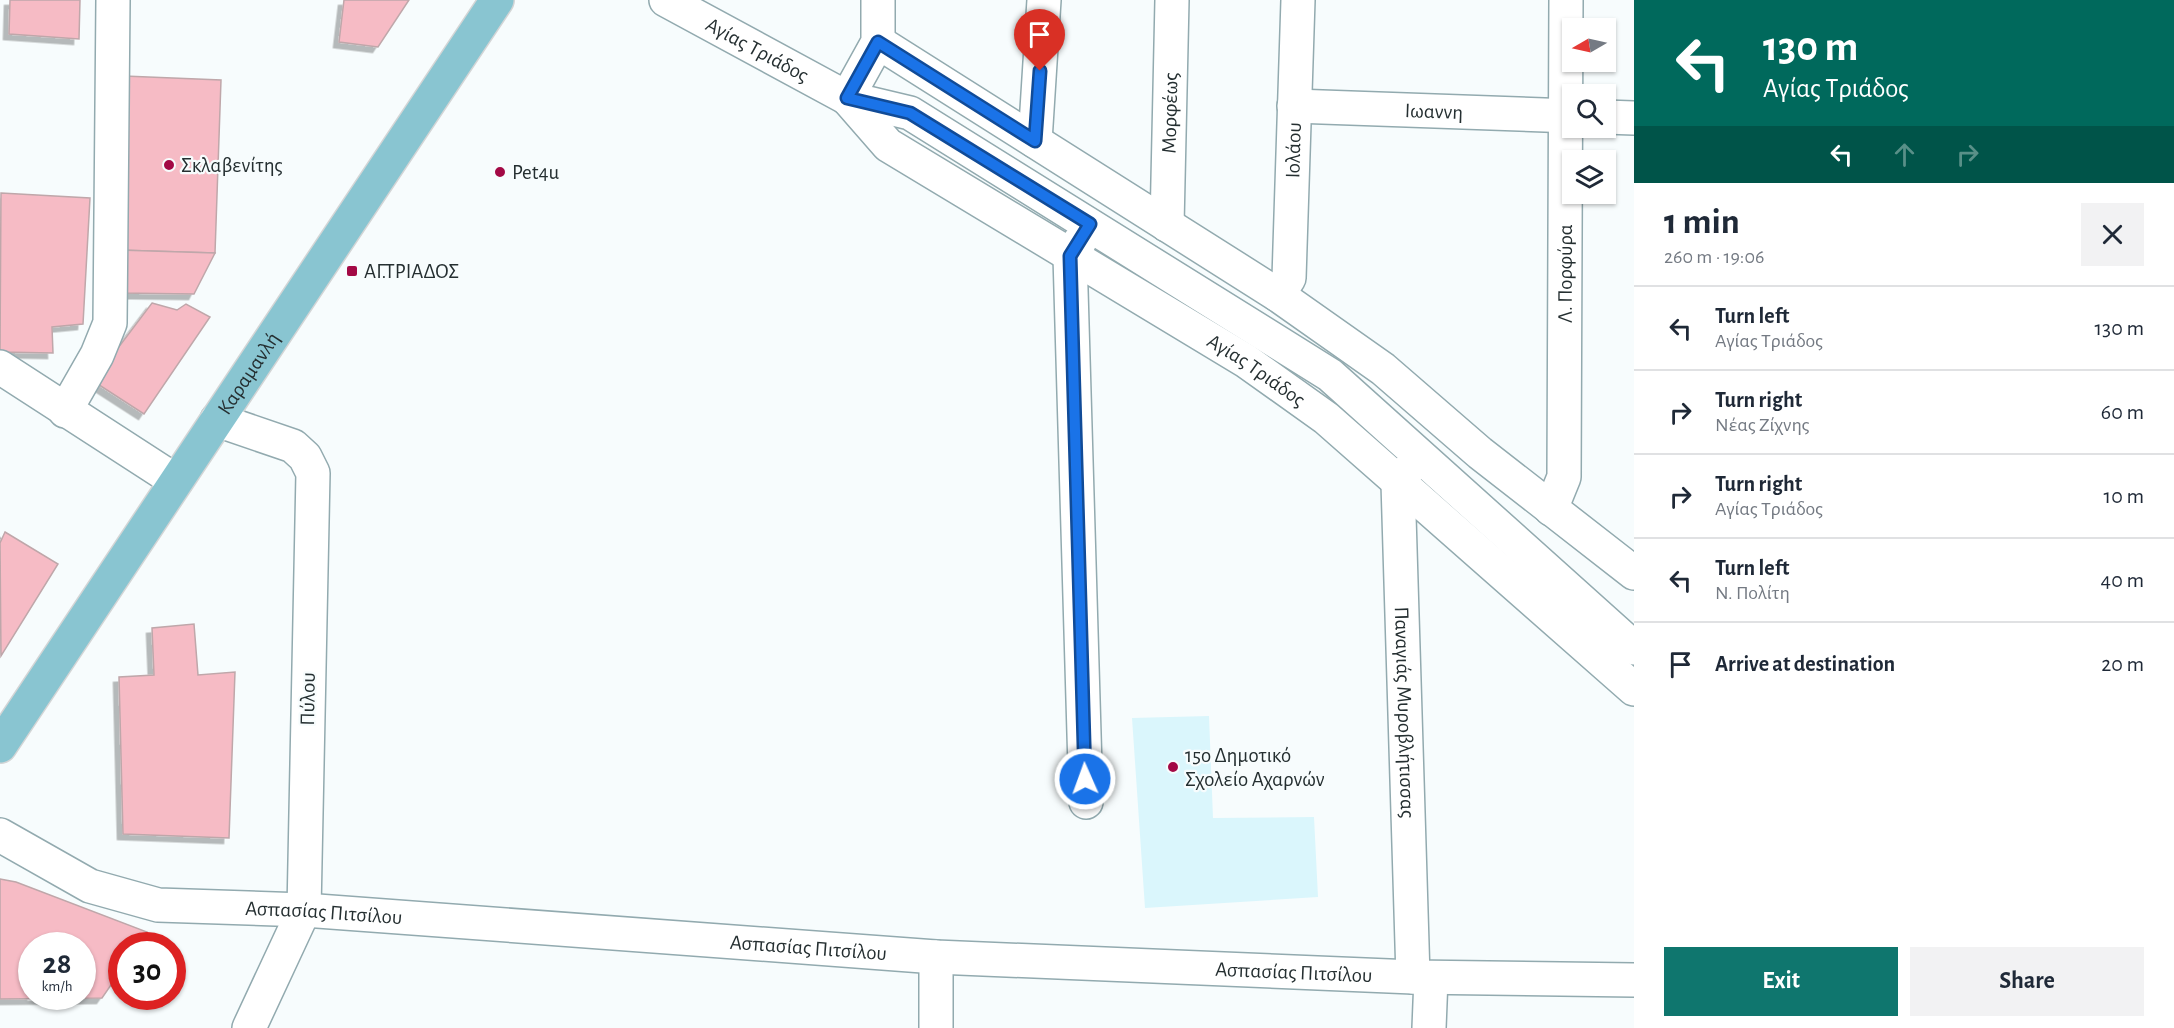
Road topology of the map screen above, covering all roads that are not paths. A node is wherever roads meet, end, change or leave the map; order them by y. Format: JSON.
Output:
{"nodes":[{"id":1,"x":113,"y":0,"type":"edge"},
{"id":2,"x":497,"y":0,"type":"edge"},
{"id":3,"x":666,"y":0,"type":"edge"},
{"id":4,"x":878,"y":0,"type":"edge"},
{"id":5,"x":1044,"y":0,"type":"edge"},
{"id":6,"x":1172,"y":0,"type":"edge"},
{"id":7,"x":1298,"y":0,"type":"edge"},
{"id":8,"x":1566,"y":0,"type":"edge"},
{"id":9,"x":878,"y":42,"type":"junction"},
{"id":10,"x":1568,"y":84,"type":"edge"},
{"id":11,"x":847,"y":98,"type":"junction"},
{"id":12,"x":1294,"y":106,"type":"junction"},
{"id":13,"x":1562,"y":116,"type":"edge"},
{"id":14,"x":1616,"y":117,"type":"edge"},
{"id":15,"x":1634,"y":118,"type":"edge"},
{"id":16,"x":1569,"y":138,"type":"edge"},
{"id":17,"x":1035,"y":141,"type":"junction"},
{"id":18,"x":1090,"y":224,"type":"junction"},
{"id":19,"x":1167,"y":225,"type":"junction"},
{"id":20,"x":1070,"y":256,"type":"junction"},
{"id":21,"x":1278,"y":295,"type":"junction"},
{"id":22,"x":0,"y":367,"type":"edge"},
{"id":23,"x":65,"y":411,"type":"junction"},
{"id":24,"x":217,"y":420,"type":"junction"},
{"id":25,"x":1419,"y":454,"type":"junction"},
{"id":26,"x":176,"y":481,"type":"junction"},
{"id":27,"x":1398,"y":483,"type":"junction"},
{"id":28,"x":1551,"y":509,"type":"junction"},
{"id":29,"x":1634,"y":573,"type":"edge"},
{"id":30,"x":1634,"y":648,"type":"edge"},
{"id":31,"x":1634,"y":689,"type":"edge"},
{"id":32,"x":0,"y":746,"type":"edge"},
{"id":33,"x":1086,"y":802,"type":"dead end"},
{"id":34,"x":0,"y":835,"type":"edge"},
{"id":35,"x":304,"y":910,"type":"junction"},
{"id":36,"x":936,"y":957,"type":"junction"},
{"id":37,"x":1422,"y":977,"type":"junction"},
{"id":38,"x":1634,"y":980,"type":"edge"},
{"id":39,"x":249,"y":1028,"type":"edge"},
{"id":40,"x":936,"y":1028,"type":"edge"},
{"id":41,"x":1429,"y":1028,"type":"edge"}],
"edges":[{"from":1,"to":23,"type":"street"},
{"from":2,"to":24,"type":"main road","name":"Καραμανλή"},
{"from":3,"to":11,"type":"street","name":"Αγίας Τριάδος"},
{"from":4,"to":9,"type":"street"},
{"from":5,"to":17,"type":"street"},
{"from":6,"to":19,"type":"street","name":"Μορφέως"},
{"from":7,"to":12,"type":"street","name":"Ιολάου"},
{"from":8,"to":10,"type":"street","name":"Λ. Πορφύρα"},
{"from":9,"to":11,"type":"street"},
{"from":9,"to":17,"type":"street"},
{"from":11,"to":18,"type":"street","name":"Αγίας Τριάδος"},
{"from":11,"to":20,"type":"street","name":"Αγίας Τριάδος"},
{"from":12,"to":13,"type":"street","name":"Ιωαννη"},
{"from":12,"to":21,"type":"street","name":"Ιολάου"},
{"from":14,"to":15,"type":"street"},
{"from":16,"to":28,"type":"street","name":"Λ. Πορφύρα"},
{"from":17,"to":19,"type":"street"},
{"from":18,"to":20,"type":"street"},
{"from":18,"to":25,"type":"street","name":"Αγίας Τριάδος"},
{"from":19,"to":21,"type":"street"},
{"from":20,"to":27,"type":"street","name":"Αγίας Τριάδος"},
{"from":20,"to":33,"type":"street"},
{"from":21,"to":28,"type":"street"},
{"from":22,"to":23,"type":"street"},
{"from":23,"to":26,"type":"street"},
{"from":24,"to":26,"type":"main road","name":"Καραμανλή"},
{"from":24,"to":35,"type":"street","name":"Πύλου"},
{"from":25,"to":27,"type":"street"},
{"from":25,"to":30,"type":"street","name":"Αγίας Τριάδος"},
{"from":26,"to":32,"type":"main road","name":"Καραμανλή"},
{"from":27,"to":31,"type":"street","name":"Αγίας Τριάδος"},
{"from":27,"to":37,"type":"street","name":"Παναγιάς Μυροβλήτισσας"},
{"from":28,"to":29,"type":"street"},
{"from":34,"to":35,"type":"street","name":"Ασπασίας Πιτσίλου"},
{"from":35,"to":36,"type":"street","name":"Ασπασίας Πιτσίλου"},
{"from":35,"to":39,"type":"street","name":"Πύλου"},
{"from":36,"to":37,"type":"street","name":"Ασπασίας Πιτσίλου"},
{"from":36,"to":40,"type":"street"},
{"from":37,"to":38,"type":"street","name":"Ασπασίας Πιτσίλου"},
{"from":37,"to":41,"type":"street","name":"Παναγιάς Μυροβλήτισσας"}]}
